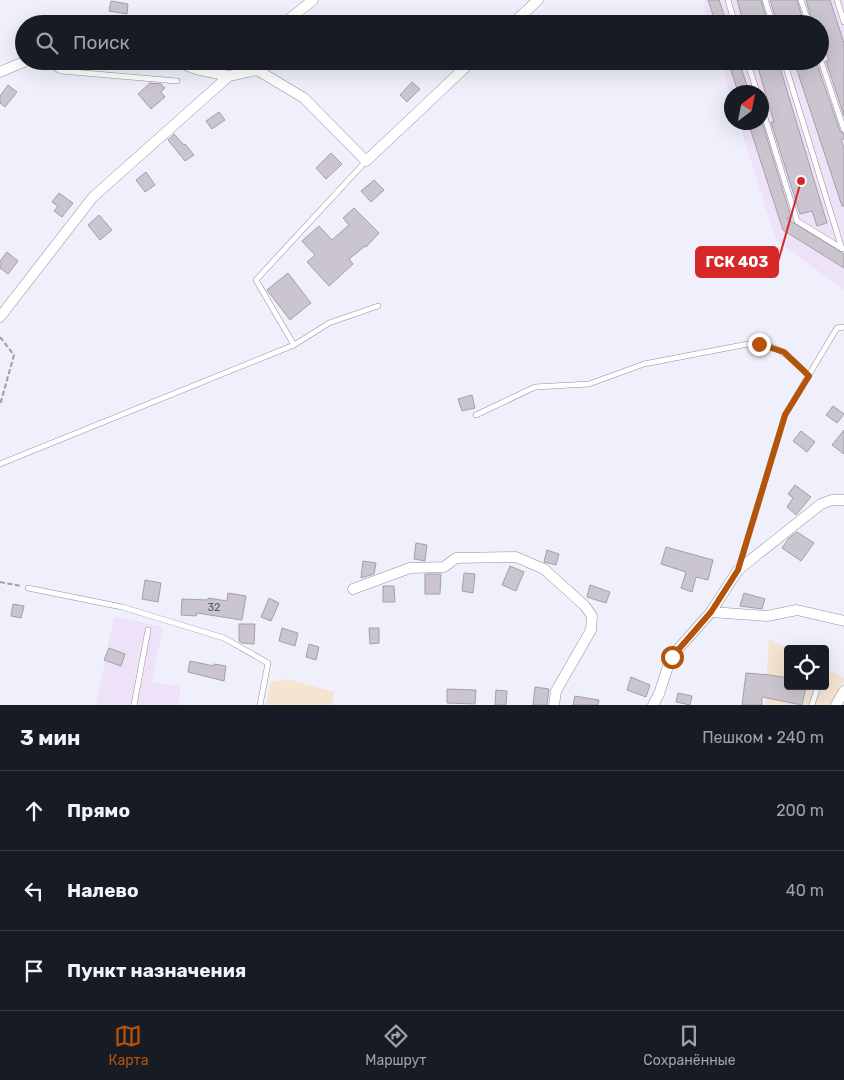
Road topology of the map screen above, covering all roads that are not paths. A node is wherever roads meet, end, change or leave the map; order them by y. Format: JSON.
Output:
{"nodes":[{"id":1,"x":313,"y":0,"type":"edge"},
{"id":2,"x":538,"y":0,"type":"edge"},
{"id":3,"x":728,"y":0,"type":"edge"},
{"id":4,"x":765,"y":0,"type":"edge"},
{"id":5,"x":801,"y":0,"type":"edge"},
{"id":6,"x":837,"y":0,"type":"edge"},
{"id":7,"x":294,"y":15,"type":"edge"},
{"id":8,"x":522,"y":15,"type":"edge"},
{"id":9,"x":732,"y":15,"type":"edge"},
{"id":10,"x":770,"y":15,"type":"edge"},
{"id":11,"x":806,"y":15,"type":"edge"},
{"id":12,"x":844,"y":22,"type":"edge"},
{"id":13,"x":15,"y":66,"type":"edge"},
{"id":14,"x":59,"y":70,"type":"edge"},
{"id":15,"x":201,"y":70,"type":"edge"},
{"id":16,"x":245,"y":70,"type":"edge"},
{"id":17,"x":266,"y":70,"type":"edge"},
{"id":18,"x":462,"y":70,"type":"edge"},
{"id":19,"x":750,"y":70,"type":"edge"},
{"id":20,"x":787,"y":70,"type":"edge"},
{"id":21,"x":824,"y":70,"type":"edge"},
{"id":22,"x":0,"y":72,"type":"edge"},
{"id":23,"x":229,"y":76,"type":"junction"},
{"id":24,"x":177,"y":81,"type":"dead end"},
{"id":25,"x":755,"y":85,"type":"edge"},
{"id":26,"x":769,"y":130,"type":"edge"},
{"id":27,"x":844,"y":130,"type":"edge"},
{"id":28,"x":366,"y":160,"type":"junction"},
{"id":29,"x":843,"y":249,"type":"edge"},
{"id":30,"x":378,"y":306,"type":"dead end"},
{"id":31,"x":0,"y":317,"type":"edge"},
{"id":32,"x":844,"y":327,"type":"edge"},
{"id":33,"x":294,"y":345,"type":"junction"},
{"id":34,"x":809,"y":376,"type":"junction"},
{"id":35,"x":476,"y":415,"type":"dead end"},
{"id":36,"x":0,"y":464,"type":"edge"},
{"id":37,"x":844,"y":500,"type":"edge"},
{"id":38,"x":738,"y":570,"type":"junction"},
{"id":39,"x":28,"y":588,"type":"road end"},
{"id":40,"x":353,"y":589,"type":"dead end"},
{"id":41,"x":711,"y":612,"type":"junction"},
{"id":42,"x":844,"y":621,"type":"edge"},
{"id":43,"x":148,"y":630,"type":"dead end"},
{"id":44,"x":817,"y":690,"type":"edge"},
{"id":45,"x":844,"y":691,"type":"edge"},
{"id":46,"x":134,"y":705,"type":"edge"},
{"id":47,"x":260,"y":705,"type":"edge"},
{"id":48,"x":554,"y":705,"type":"edge"},
{"id":49,"x":653,"y":705,"type":"edge"},
{"id":50,"x":812,"y":705,"type":"edge"},
{"id":51,"x":836,"y":705,"type":"edge"}],
"edges":[{"from":1,"to":7,"type":"street"},
{"from":2,"to":8,"type":"street"},
{"from":3,"to":9,"type":"lane"},
{"from":4,"to":10,"type":"lane"},
{"from":5,"to":11,"type":"lane"},
{"from":6,"to":12,"type":"lane"},
{"from":13,"to":22,"type":"street"},
{"from":14,"to":24,"type":"lane"},
{"from":15,"to":23,"type":"street"},
{"from":16,"to":23,"type":"street"},
{"from":17,"to":28,"type":"street"},
{"from":18,"to":28,"type":"street"},
{"from":19,"to":25,"type":"lane"},
{"from":20,"to":29,"type":"lane"},
{"from":21,"to":27,"type":"lane"},
{"from":23,"to":31,"type":"street"},
{"from":26,"to":29,"type":"lane"},
{"from":28,"to":33,"type":"lane"},
{"from":30,"to":33,"type":"lane"},
{"from":32,"to":34,"type":"lane"},
{"from":33,"to":36,"type":"lane"},
{"from":34,"to":35,"type":"lane"},
{"from":34,"to":38,"type":"lane"},
{"from":37,"to":38,"type":"street"},
{"from":38,"to":41,"type":"street"},
{"from":39,"to":47,"type":"lane"},
{"from":40,"to":48,"type":"street"},
{"from":41,"to":42,"type":"street"},
{"from":41,"to":49,"type":"street"},
{"from":43,"to":46,"type":"lane"},
{"from":44,"to":50,"type":"lane"},
{"from":45,"to":51,"type":"street"}]}
